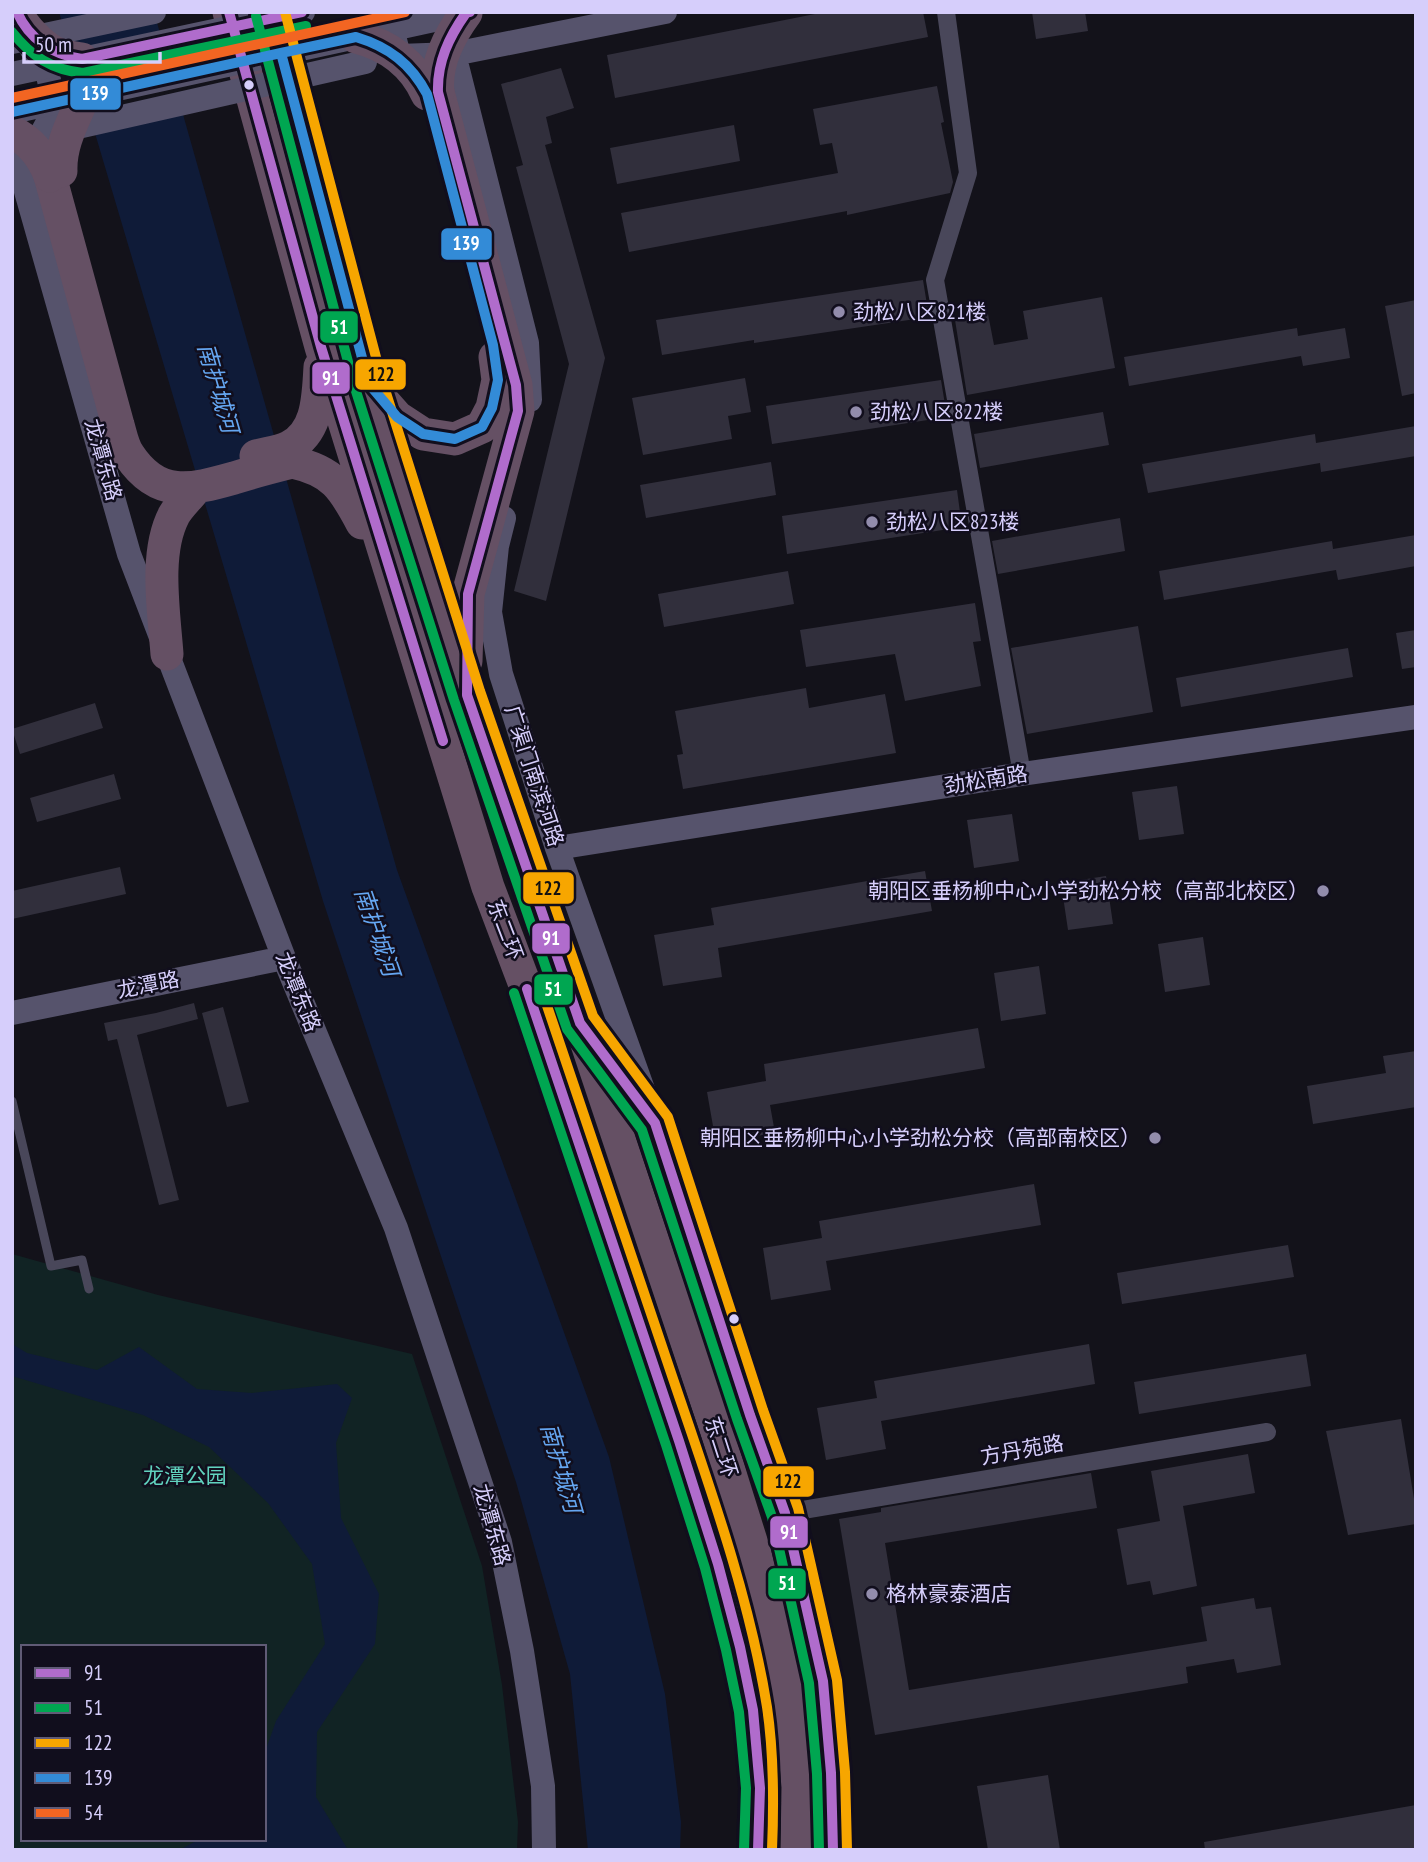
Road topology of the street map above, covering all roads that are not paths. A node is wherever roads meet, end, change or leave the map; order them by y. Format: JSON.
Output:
{"nodes":[{"id":1,"x":154,"y":12,"type":"edge"},
{"id":2,"x":229,"y":12,"type":"edge"},
{"id":3,"x":270,"y":12,"type":"edge"},
{"id":4,"x":303,"y":12,"type":"edge"},
{"id":5,"x":388,"y":12,"type":"edge"},
{"id":6,"x":665,"y":12,"type":"edge"},
{"id":7,"x":947,"y":12,"type":"edge"},
{"id":8,"x":461,"y":13,"type":"edge"},
{"id":9,"x":17,"y":31,"type":"edge"},
{"id":10,"x":360,"y":50,"type":"junction"},
{"id":11,"x":454,"y":54,"type":"junction"},
{"id":12,"x":399,"y":56,"type":"junction"},
{"id":13,"x":82,"y":59,"type":"junction"},
{"id":14,"x":12,"y":74,"type":"edge"},
{"id":15,"x":433,"y":93,"type":"junction"},
{"id":16,"x":12,"y":111,"type":"edge"},
{"id":17,"x":83,"y":112,"type":"junction"},
{"id":18,"x":26,"y":134,"type":"edge"},
{"id":19,"x":12,"y":142,"type":"edge"},
{"id":20,"x":56,"y":174,"type":"junction"},
{"id":21,"x":321,"y":347,"type":"junction"},
{"id":22,"x":369,"y":384,"type":"junction"},
{"id":23,"x":290,"y":454,"type":"junction"},
{"id":24,"x":193,"y":482,"type":"junction"},
{"id":25,"x":384,"y":552,"type":"junction"},
{"id":26,"x":167,"y":654,"type":"junction"},
{"id":27,"x":467,"y":695,"type":"junction"},
{"id":28,"x":1416,"y":717,"type":"edge"},
{"id":29,"x":1022,"y":774,"type":"junction"},
{"id":30,"x":557,"y":848,"type":"junction"},
{"id":31,"x":284,"y":958,"type":"junction"},
{"id":32,"x":12,"y":1013,"type":"edge"},
{"id":33,"x":580,"y":1023,"type":"junction"},
{"id":34,"x":12,"y":1101,"type":"edge"},
{"id":35,"x":656,"y":1123,"type":"junction"},
{"id":36,"x":89,"y":1289,"type":"dead end"},
{"id":37,"x":1267,"y":1432,"type":"dead end"},
{"id":38,"x":785,"y":1513,"type":"junction"},
{"id":39,"x":544,"y":1850,"type":"edge"},
{"id":40,"x":758,"y":1850,"type":"edge"},
{"id":41,"x":797,"y":1850,"type":"edge"},
{"id":42,"x":833,"y":1850,"type":"edge"}],
"edges":[{"from":1,"to":9,"type":"street"},
{"from":2,"to":21,"type":"highway","name":"东二环"},
{"from":3,"to":22,"type":"highway","name":"东二环"},
{"from":4,"to":13,"type":"street","bridge":true},
{"from":5,"to":12,"type":"street"},
{"from":6,"to":11,"type":"street"},
{"from":7,"to":29,"type":"street"},
{"from":8,"to":10,"type":"street","bridge":true},
{"from":8,"to":11,"type":"street","name":"广渠门南滨河路"},
{"from":8,"to":15,"type":"highway","bridge":true},
{"from":9,"to":13,"type":"highway","bridge":true},
{"from":9,"to":18,"type":"street"},
{"from":10,"to":12,"type":"street"},
{"from":10,"to":15,"type":"highway","bridge":true},
{"from":10,"to":17,"type":"street","bridge":true},
{"from":11,"to":12,"type":"street"},
{"from":11,"to":30,"type":"street","name":"广渠门南滨河路"},
{"from":13,"to":14,"type":"street","bridge":true},
{"from":15,"to":22,"type":"highway"},
{"from":15,"to":27,"type":"highway"},
{"from":16,"to":17,"type":"street","bridge":true},
{"from":17,"to":18,"type":"street"},
{"from":17,"to":20,"type":"highway","bridge":true},
{"from":18,"to":19,"type":"street"},
{"from":18,"to":20,"type":"highway","bridge":true},
{"from":19,"to":26,"type":"street","name":"龙潭东路"},
{"from":20,"to":24,"type":"highway"},
{"from":21,"to":23,"type":"highway"},
{"from":21,"to":25,"type":"highway","name":"东二环"},
{"from":22,"to":27,"type":"highway","name":"东二环"},
{"from":23,"to":24,"type":"highway"},
{"from":23,"to":25,"type":"highway"},
{"from":24,"to":26,"type":"highway"},
{"from":25,"to":40,"type":"highway","name":"东二环"},
{"from":26,"to":31,"type":"street","name":"龙潭东路"},
{"from":27,"to":33,"type":"highway","name":"东二环"},
{"from":28,"to":29,"type":"street","name":"劲松南路"},
{"from":29,"to":30,"type":"street","name":"劲松南路"},
{"from":30,"to":35,"type":"street","name":"广渠门南滨河路"},
{"from":31,"to":32,"type":"street","name":"龙潭路"},
{"from":31,"to":39,"type":"street","name":"龙潭东路"},
{"from":33,"to":35,"type":"highway"},
{"from":33,"to":41,"type":"highway","name":"东二环"},
{"from":34,"to":36,"type":"lane"},
{"from":35,"to":38,"type":"street","name":"广渠门南滨河路"},
{"from":37,"to":38,"type":"street","name":"方丹苑路"},
{"from":38,"to":42,"type":"street","name":"广渠门南滨河路"}]}
